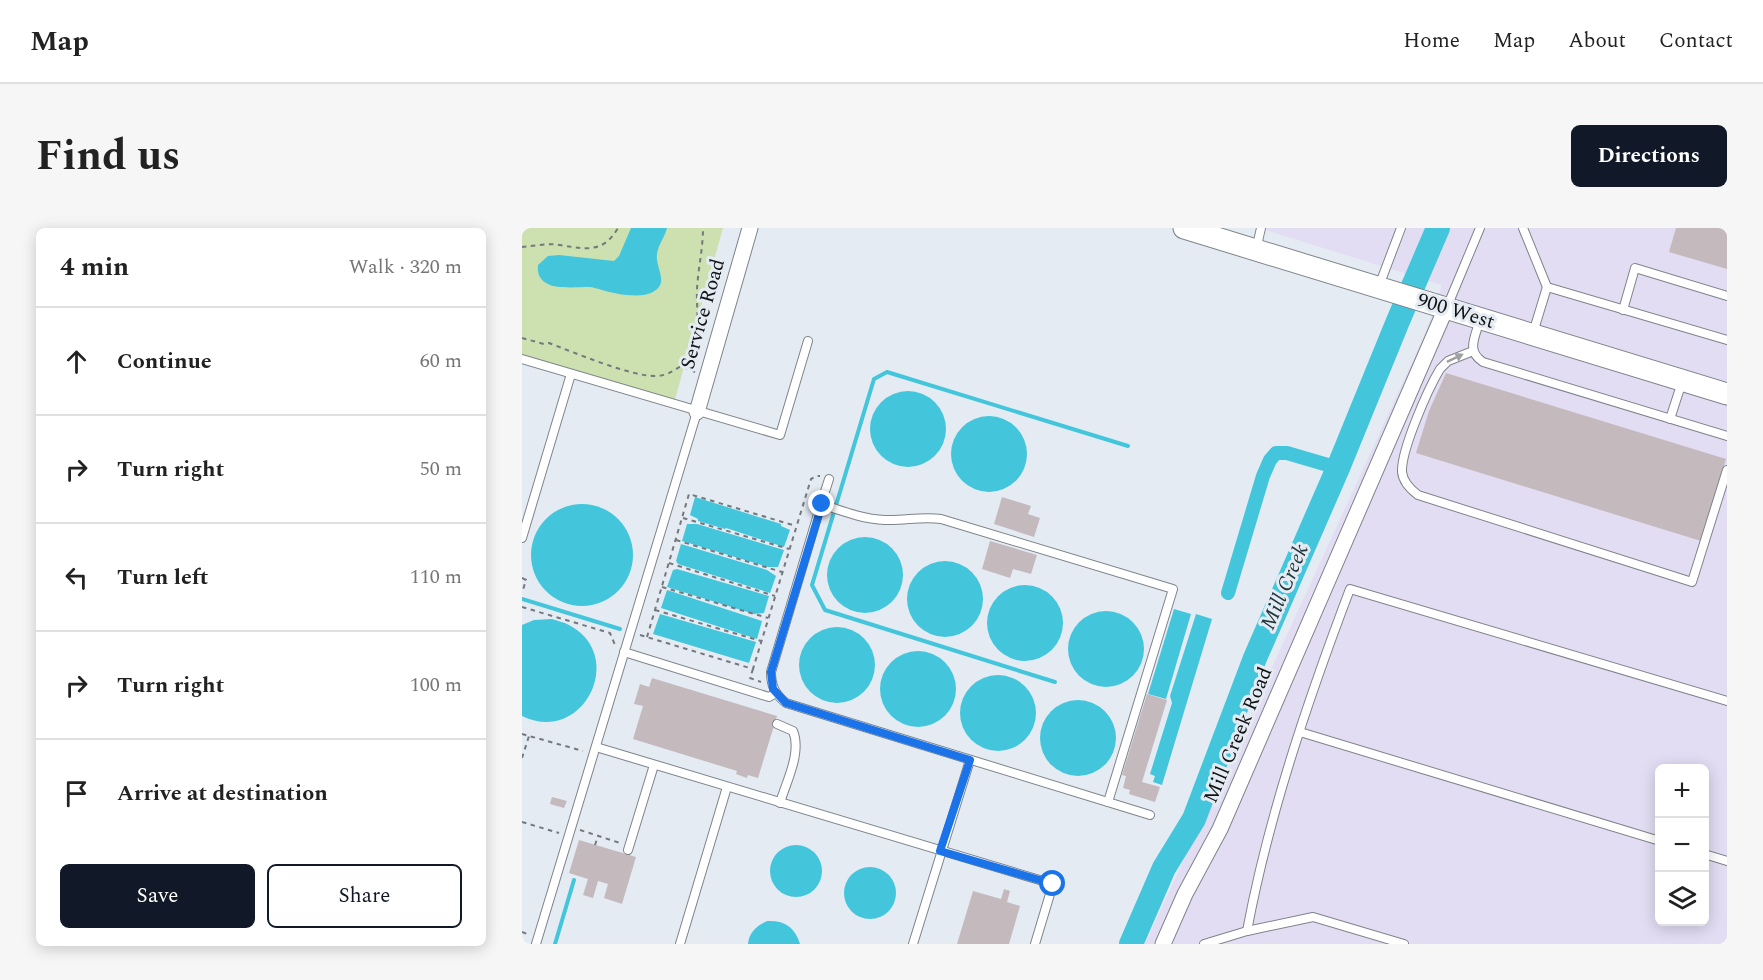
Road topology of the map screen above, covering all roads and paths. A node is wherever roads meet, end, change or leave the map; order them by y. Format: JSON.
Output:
{"nodes":[{"id":1,"x":618,"y":228,"type":"edge"},
{"id":2,"x":703,"y":228,"type":"edge"},
{"id":3,"x":750,"y":228,"type":"edge"},
{"id":4,"x":1184,"y":228,"type":"edge"},
{"id":5,"x":1261,"y":228,"type":"edge"},
{"id":6,"x":1401,"y":228,"type":"edge"},
{"id":7,"x":1480,"y":228,"type":"edge"},
{"id":8,"x":1523,"y":228,"type":"edge"},
{"id":9,"x":522,"y":247,"type":"edge"},
{"id":10,"x":1256,"y":250,"type":"junction"},
{"id":11,"x":1547,"y":287,"type":"junction"},
{"id":12,"x":1388,"y":290,"type":"junction"},
{"id":13,"x":1727,"y":296,"type":"edge"},
{"id":14,"x":1446,"y":308,"type":"junction"},
{"id":15,"x":1623,"y":310,"type":"junction"},
{"id":16,"x":1480,"y":319,"type":"junction"},
{"id":17,"x":1532,"y":335,"type":"junction"},
{"id":18,"x":522,"y":338,"type":"edge"},
{"id":19,"x":1727,"y":340,"type":"edge"},
{"id":20,"x":808,"y":341,"type":"dead end"},
{"id":21,"x":1473,"y":351,"type":"junction"},
{"id":22,"x":522,"y":359,"type":"edge"},
{"id":23,"x":681,"y":366,"type":"junction"},
{"id":24,"x":695,"y":373,"type":"dead end"},
{"id":25,"x":571,"y":374,"type":"junction"},
{"id":26,"x":1682,"y":380,"type":"junction"},
{"id":27,"x":1727,"y":394,"type":"edge"},
{"id":28,"x":697,"y":412,"type":"junction"},
{"id":29,"x":1670,"y":419,"type":"junction"},
{"id":30,"x":1727,"y":436,"type":"edge"},
{"id":31,"x":1727,"y":470,"type":"edge"},
{"id":32,"x":829,"y":479,"type":"joint"},
{"id":33,"x":825,"y":506,"type":"junction"},
{"id":34,"x":682,"y":518,"type":"junction"},
{"id":35,"x":796,"y":526,"type":"junction"},
{"id":36,"x":522,"y":538,"type":"edge"},
{"id":37,"x":676,"y":540,"type":"junction"},
{"id":38,"x":789,"y":549,"type":"junction"},
{"id":39,"x":669,"y":563,"type":"junction"},
{"id":40,"x":782,"y":572,"type":"junction"},
{"id":41,"x":522,"y":578,"type":"edge"},
{"id":42,"x":662,"y":587,"type":"junction"},
{"id":43,"x":522,"y":592,"type":"edge"},
{"id":44,"x":775,"y":596,"type":"junction"},
{"id":45,"x":522,"y":607,"type":"edge"},
{"id":46,"x":655,"y":610,"type":"junction"},
{"id":47,"x":768,"y":618,"type":"junction"},
{"id":48,"x":630,"y":632,"type":"junction"},
{"id":49,"x":647,"y":637,"type":"junction"},
{"id":50,"x":761,"y":641,"type":"junction"},
{"id":51,"x":624,"y":652,"type":"junction"},
{"id":52,"x":753,"y":669,"type":"junction"},
{"id":53,"x":772,"y":685,"type":"junction"},
{"id":54,"x":776,"y":693,"type":"junction"},
{"id":55,"x":1727,"y":701,"type":"edge"},
{"id":56,"x":777,"y":724,"type":"dead end"},
{"id":57,"x":1300,"y":732,"type":"junction"},
{"id":58,"x":522,"y":734,"type":"edge"},
{"id":59,"x":529,"y":736,"type":"junction"},
{"id":60,"x":595,"y":751,"type":"junction"},
{"id":61,"x":522,"y":758,"type":"edge"},
{"id":62,"x":970,"y":760,"type":"junction"},
{"id":63,"x":654,"y":765,"type":"junction"},
{"id":64,"x":727,"y":787,"type":"junction"},
{"id":65,"x":1108,"y":802,"type":"junction"},
{"id":66,"x":780,"y":803,"type":"junction"},
{"id":67,"x":1150,"y":815,"type":"dead end"},
{"id":68,"x":522,"y":822,"type":"edge"},
{"id":69,"x":570,"y":832,"type":"junction"},
{"id":70,"x":598,"y":836,"type":"junction"},
{"id":71,"x":1655,"y":840,"type":"edge"},
{"id":72,"x":595,"y":845,"type":"dead end"},
{"id":73,"x":629,"y":848,"type":"joint"},
{"id":74,"x":940,"y":851,"type":"junction"},
{"id":75,"x":1709,"y":856,"type":"edge"},
{"id":76,"x":1727,"y":861,"type":"edge"},
{"id":77,"x":1247,"y":932,"type":"junction"},
{"id":78,"x":536,"y":944,"type":"edge"},
{"id":79,"x":680,"y":944,"type":"edge"},
{"id":80,"x":913,"y":944,"type":"edge"},
{"id":81,"x":1035,"y":944,"type":"edge"},
{"id":82,"x":1163,"y":944,"type":"edge"},
{"id":83,"x":1204,"y":944,"type":"edge"},
{"id":84,"x":1404,"y":944,"type":"edge"}],
"edges":[{"from":1,"to":9,"type":"path"},
{"from":2,"to":23,"type":"path"},
{"from":3,"to":28,"type":"street","name":"Service Road"},
{"from":4,"to":10,"type":"main road","name":"900 West"},
{"from":5,"to":10,"type":"lane"},
{"from":6,"to":12,"type":"lane"},
{"from":7,"to":14,"type":"lane"},
{"from":8,"to":11,"type":"lane"},
{"from":10,"to":12,"type":"main road","name":"900 West"},
{"from":11,"to":15,"type":"lane"},
{"from":11,"to":17,"type":"lane"},
{"from":12,"to":14,"type":"main road","name":"900 West"},
{"from":13,"to":15,"type":"lane"},
{"from":14,"to":16,"type":"main road","name":"900 West"},
{"from":14,"to":82,"type":"street","name":"Mill Creek Road"},
{"from":15,"to":19,"type":"lane"},
{"from":16,"to":17,"type":"main road","name":"900 West"},
{"from":16,"to":21,"type":"lane"},
{"from":17,"to":26,"type":"main road","name":"900 West"},
{"from":18,"to":23,"type":"path"},
{"from":20,"to":28,"type":"lane"},
{"from":21,"to":29,"type":"lane"},
{"from":31,"to":21,"type":"lane","one_way":true},
{"from":22,"to":25,"type":"lane"},
{"from":23,"to":24,"type":"path"},
{"from":25,"to":28,"type":"lane"},
{"from":25,"to":36,"type":"lane"},
{"from":26,"to":27,"type":"main road","name":"900 West"},
{"from":26,"to":29,"type":"lane"},
{"from":28,"to":48,"type":"lane"},
{"from":29,"to":30,"type":"lane"},
{"from":32,"to":33,"type":"lane"},
{"from":32,"to":35,"type":"path"},
{"from":33,"to":53,"type":"lane"},
{"from":33,"to":65,"type":"lane"},
{"from":34,"to":35,"type":"path"},
{"from":34,"to":37,"type":"path"},
{"from":34,"to":38,"type":"path"},
{"from":35,"to":38,"type":"path"},
{"from":37,"to":39,"type":"path"},
{"from":37,"to":40,"type":"path"},
{"from":38,"to":40,"type":"path"},
{"from":39,"to":42,"type":"path"},
{"from":39,"to":44,"type":"path"},
{"from":40,"to":44,"type":"path"},
{"from":41,"to":43,"type":"path"},
{"from":42,"to":46,"type":"path"},
{"from":42,"to":47,"type":"path"},
{"from":44,"to":47,"type":"path"},
{"from":45,"to":51,"type":"path"},
{"from":46,"to":49,"type":"path"},
{"from":46,"to":50,"type":"path"},
{"from":47,"to":50,"type":"path"},
{"from":48,"to":49,"type":"path"},
{"from":48,"to":51,"type":"lane"},
{"from":49,"to":52,"type":"path"},
{"from":50,"to":52,"type":"path"},
{"from":51,"to":54,"type":"lane"},
{"from":51,"to":60,"type":"lane"},
{"from":52,"to":53,"type":"path"},
{"from":53,"to":54,"type":"lane"},
{"from":54,"to":62,"type":"lane"},
{"from":55,"to":57,"type":"lane"},
{"from":56,"to":66,"type":"lane"},
{"from":57,"to":71,"type":"lane"},
{"from":57,"to":77,"type":"lane"},
{"from":58,"to":59,"type":"path"},
{"from":59,"to":60,"type":"path"},
{"from":59,"to":61,"type":"path"},
{"from":60,"to":63,"type":"lane"},
{"from":60,"to":69,"type":"lane"},
{"from":62,"to":65,"type":"lane"},
{"from":62,"to":74,"type":"lane"},
{"from":63,"to":64,"type":"lane"},
{"from":63,"to":73,"type":"lane"},
{"from":64,"to":66,"type":"lane"},
{"from":64,"to":79,"type":"lane"},
{"from":65,"to":67,"type":"lane"},
{"from":66,"to":74,"type":"lane"},
{"from":68,"to":69,"type":"path"},
{"from":69,"to":70,"type":"path"},
{"from":69,"to":78,"type":"lane"},
{"from":70,"to":72,"type":"path"},
{"from":70,"to":73,"type":"path"},
{"from":74,"to":80,"type":"lane"},
{"from":74,"to":81,"type":"lane"},
{"from":75,"to":76,"type":"lane"},
{"from":77,"to":83,"type":"lane"},
{"from":77,"to":84,"type":"lane"}]}
